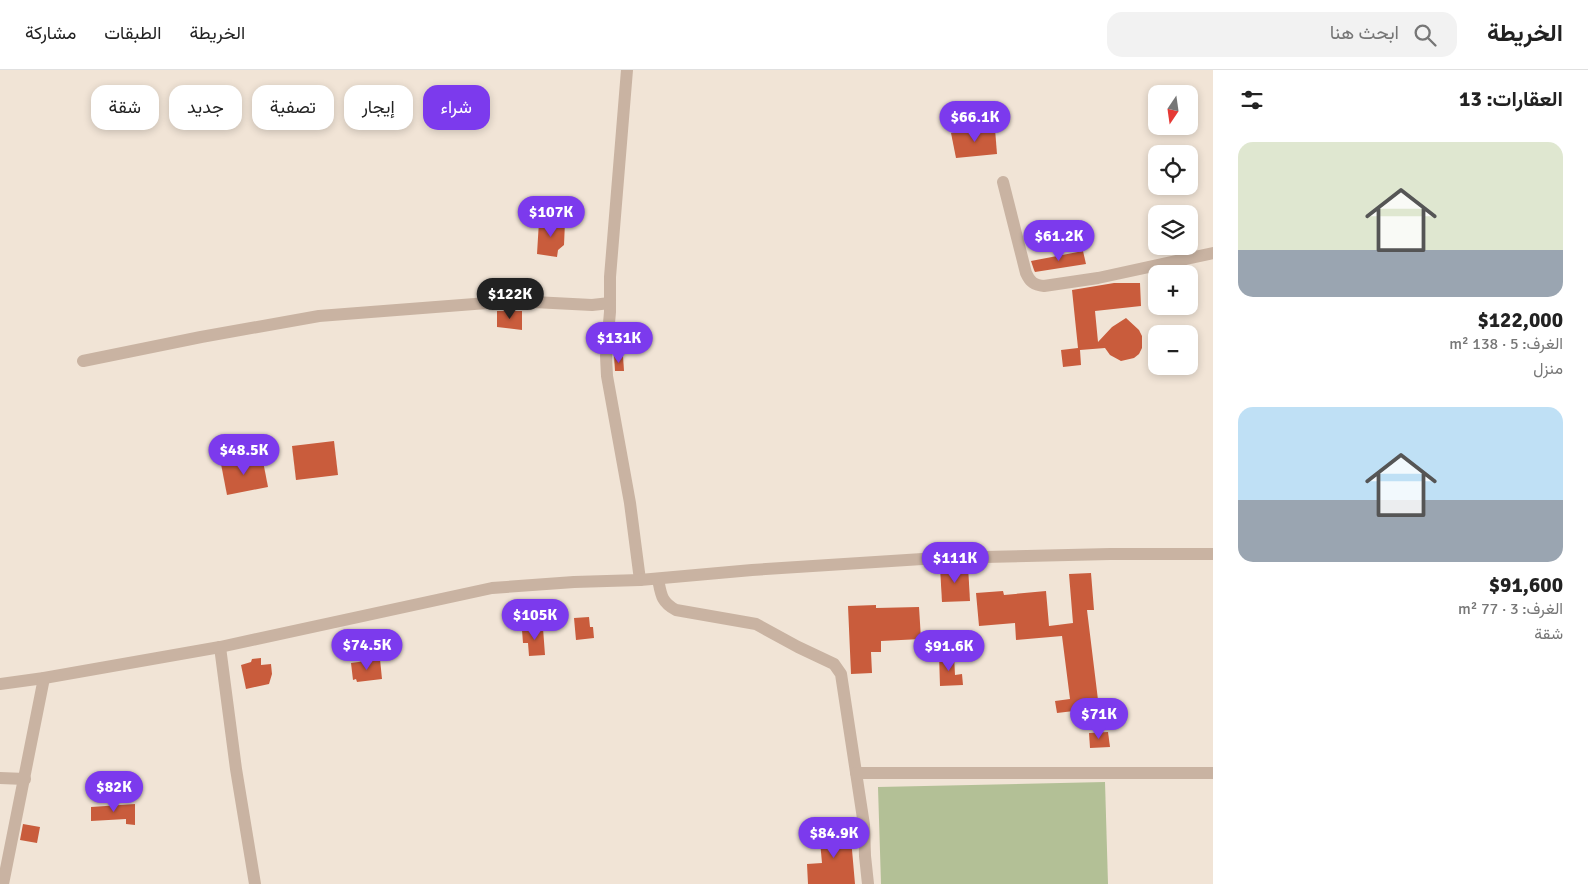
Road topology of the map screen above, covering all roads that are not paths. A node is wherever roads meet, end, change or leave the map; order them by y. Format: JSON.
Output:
{"nodes":[{"id":1,"x":627,"y":70,"type":"edge"},
{"id":2,"x":1003,"y":182,"type":"dead end"},
{"id":3,"x":1213,"y":253,"type":"edge"},
{"id":4,"x":610,"y":303,"type":"junction"},
{"id":5,"x":83,"y":361,"type":"dead end"},
{"id":6,"x":1213,"y":554,"type":"edge"},
{"id":7,"x":658,"y":579,"type":"junction"},
{"id":8,"x":640,"y":580,"type":"junction"},
{"id":9,"x":220,"y":647,"type":"junction"},
{"id":10,"x":44,"y":678,"type":"junction"},
{"id":11,"x":0,"y":684,"type":"edge"},
{"id":12,"x":856,"y":773,"type":"junction"},
{"id":13,"x":1213,"y":773,"type":"edge"},
{"id":14,"x":0,"y":778,"type":"edge"},
{"id":15,"x":25,"y":778,"type":"junction"},
{"id":16,"x":4,"y":884,"type":"edge"},
{"id":17,"x":254,"y":884,"type":"edge"},
{"id":18,"x":868,"y":884,"type":"edge"}],
"edges":[{"from":1,"to":4,"type":"street"},
{"from":2,"to":3,"type":"street"},
{"from":4,"to":5,"type":"street"},
{"from":4,"to":8,"type":"street"},
{"from":6,"to":7,"type":"street"},
{"from":7,"to":8,"type":"street"},
{"from":7,"to":12,"type":"street"},
{"from":8,"to":9,"type":"street"},
{"from":9,"to":10,"type":"street"},
{"from":9,"to":17,"type":"street"},
{"from":10,"to":11,"type":"street"},
{"from":10,"to":15,"type":"street"},
{"from":12,"to":13,"type":"street"},
{"from":12,"to":18,"type":"street"},
{"from":14,"to":15,"type":"street"},
{"from":15,"to":16,"type":"street"}]}
